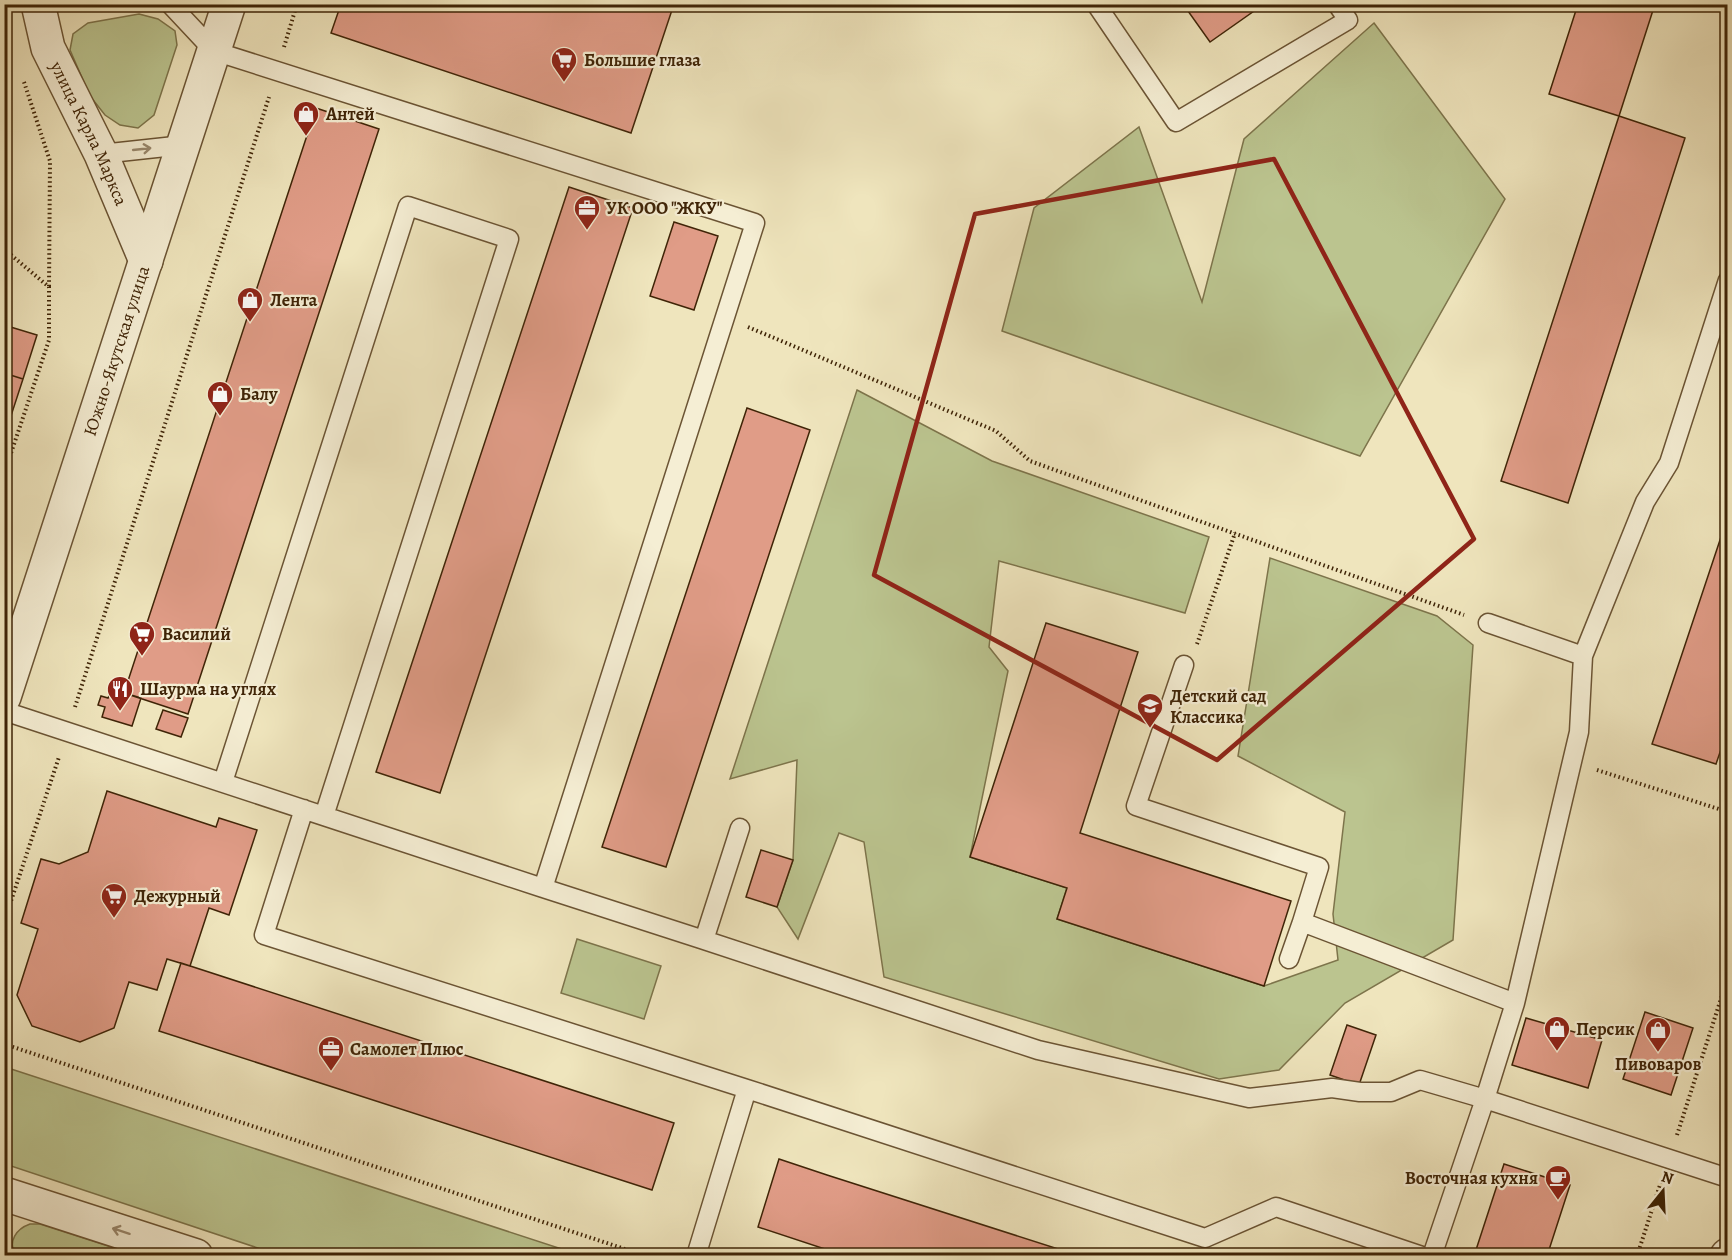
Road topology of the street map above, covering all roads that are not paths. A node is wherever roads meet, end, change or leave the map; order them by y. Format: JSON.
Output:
{"nodes":[{"id":1,"x":38,"y":4,"type":"edge"},
{"id":2,"x":170,"y":4,"type":"edge"},
{"id":3,"x":229,"y":4,"type":"edge"},
{"id":4,"x":1096,"y":4,"type":"edge"},
{"id":5,"x":1337,"y":4,"type":"edge"},
{"id":6,"x":214,"y":51,"type":"junction"},
{"id":7,"x":183,"y":145,"type":"junction"},
{"id":8,"x":101,"y":154,"type":"junction"},
{"id":9,"x":146,"y":261,"type":"junction"},
{"id":10,"x":1728,"y":280,"type":"edge"},
{"id":11,"x":1488,"y":623,"type":"road end"},
{"id":12,"x":1583,"y":656,"type":"junction"},
{"id":13,"x":10,"y":662,"type":"edge"},
{"id":14,"x":1184,"y":665,"type":"road end"},
{"id":15,"x":4,"y":697,"type":"edge"},
{"id":16,"x":4,"y":711,"type":"edge"},
{"id":17,"x":223,"y":783,"type":"junction"},
{"id":18,"x":304,"y":809,"type":"junction"},
{"id":19,"x":324,"y":816,"type":"junction"},
{"id":20,"x":740,"y":828,"type":"dead end"},
{"id":21,"x":543,"y":888,"type":"junction"},
{"id":22,"x":1302,"y":922,"type":"junction"},
{"id":23,"x":704,"y":940,"type":"junction"},
{"id":24,"x":1289,"y":959,"type":"dead end"},
{"id":25,"x":1515,"y":1003,"type":"junction"},
{"id":26,"x":747,"y":1089,"type":"junction"},
{"id":27,"x":1485,"y":1099,"type":"junction"},
{"id":28,"x":1728,"y":1178,"type":"edge"},
{"id":29,"x":4,"y":1194,"type":"edge"},
{"id":30,"x":196,"y":1256,"type":"edge"},
{"id":31,"x":696,"y":1256,"type":"edge"},
{"id":32,"x":1422,"y":1256,"type":"edge"},
{"id":33,"x":1432,"y":1256,"type":"edge"}],
"edges":[{"from":1,"to":8,"type":"street","name":"улица Карла Маркса"},
{"from":2,"to":6,"type":"lane"},
{"from":3,"to":6,"type":"street","name":"Южно-Якутская улица"},
{"from":4,"to":5,"type":"lane"},
{"from":6,"to":7,"type":"street","name":"Южно-Якутская улица"},
{"from":6,"to":21,"type":"lane"},
{"from":8,"to":7,"type":"lane","one_way":true},
{"from":7,"to":9,"type":"street","name":"Южно-Якутская улица"},
{"from":8,"to":9,"type":"street","name":"улица Карла Маркса"},
{"from":9,"to":13,"type":"street","name":"Южно-Якутская улица"},
{"from":10,"to":12,"type":"lane"},
{"from":11,"to":12,"type":"lane"},
{"from":12,"to":25,"type":"lane"},
{"from":13,"to":15,"type":"street","name":"Южно-Якутская улица"},
{"from":14,"to":22,"type":"lane"},
{"from":16,"to":17,"type":"lane"},
{"from":17,"to":18,"type":"lane"},
{"from":17,"to":19,"type":"lane"},
{"from":18,"to":19,"type":"lane"},
{"from":18,"to":26,"type":"lane"},
{"from":19,"to":21,"type":"lane"},
{"from":20,"to":23,"type":"lane"},
{"from":21,"to":23,"type":"lane"},
{"from":22,"to":24,"type":"lane"},
{"from":22,"to":25,"type":"lane"},
{"from":23,"to":27,"type":"lane"},
{"from":25,"to":27,"type":"lane"},
{"from":26,"to":31,"type":"lane"},
{"from":26,"to":32,"type":"lane"},
{"from":27,"to":28,"type":"lane"},
{"from":27,"to":33,"type":"lane"},
{"from":30,"to":29,"type":"street","one_way":true}]}
